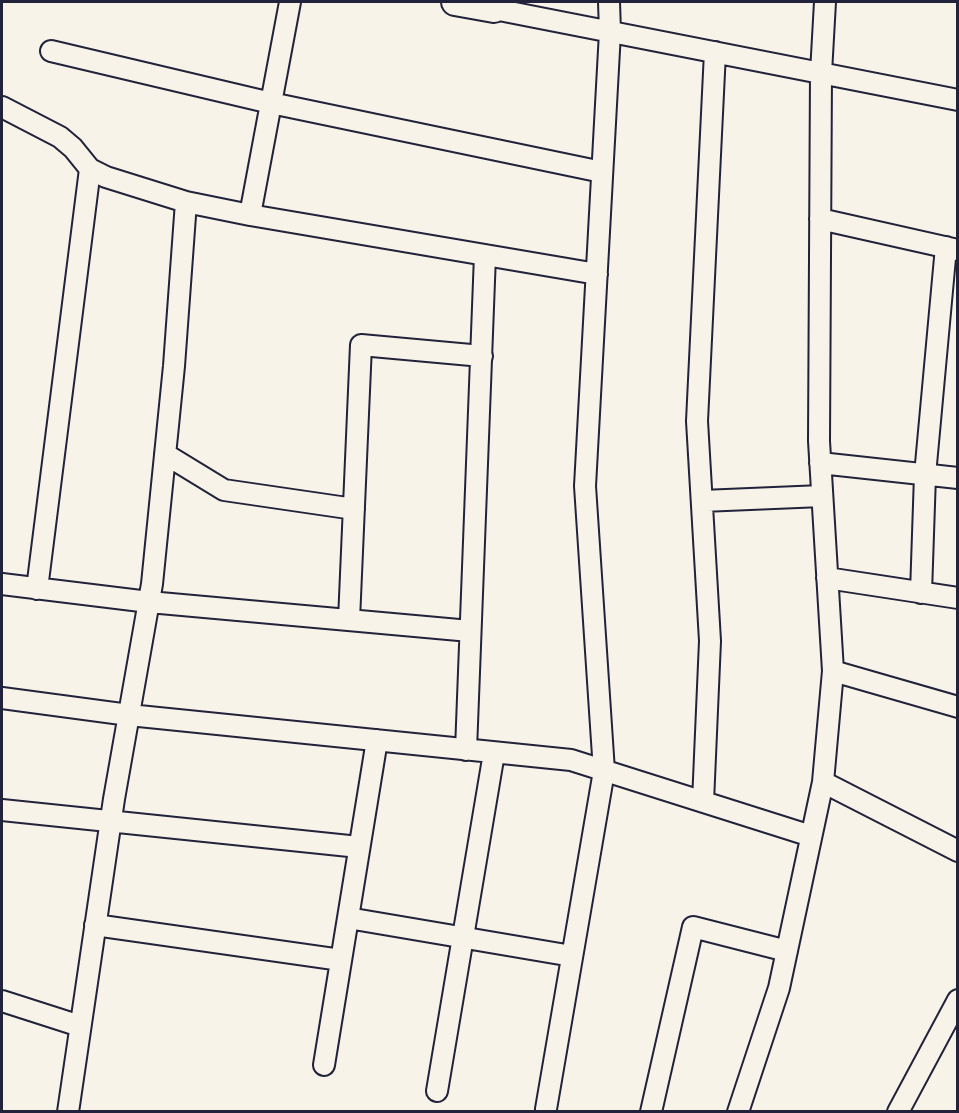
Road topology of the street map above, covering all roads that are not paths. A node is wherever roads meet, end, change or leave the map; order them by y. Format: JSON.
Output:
{"nodes":[{"id":1,"x":290,"y":2,"type":"edge"},
{"id":2,"x":462,"y":2,"type":"edge"},
{"id":3,"x":609,"y":2,"type":"edge"},
{"id":4,"x":825,"y":2,"type":"edge"},
{"id":5,"x":494,"y":9,"type":"joint"},
{"id":6,"x":610,"y":32,"type":"junction"},
{"id":7,"x":51,"y":51,"type":"dead end"},
{"id":8,"x":715,"y":52,"type":"junction"},
{"id":9,"x":820,"y":73,"type":"junction"},
{"id":10,"x":957,"y":100,"type":"edge"},
{"id":11,"x":271,"y":103,"type":"junction"},
{"id":12,"x":2,"y":107,"type":"edge"},
{"id":13,"x":90,"y":169,"type":"junction"},
{"id":14,"x":602,"y":172,"type":"junction"},
{"id":15,"x":186,"y":202,"type":"junction"},
{"id":16,"x":250,"y":215,"type":"junction"},
{"id":17,"x":820,"y":219,"type":"junction"},
{"id":18,"x":952,"y":248,"type":"edge"},
{"id":19,"x":485,"y":255,"type":"junction"},
{"id":20,"x":597,"y":274,"type":"junction"},
{"id":21,"x":482,"y":356,"type":"junction"},
{"id":22,"x":165,"y":454,"type":"junction"},
{"id":23,"x":820,"y":463,"type":"junction"},
{"id":24,"x":925,"y":475,"type":"junction"},
{"id":25,"x":957,"y":478,"type":"edge"},
{"id":26,"x":822,"y":496,"type":"junction"},
{"id":27,"x":702,"y":501,"type":"junction"},
{"id":28,"x":354,"y":509,"type":"junction"},
{"id":29,"x":827,"y":578,"type":"junction"},
{"id":30,"x":2,"y":584,"type":"edge"},
{"id":31,"x":37,"y":589,"type":"junction"},
{"id":32,"x":921,"y":593,"type":"junction"},
{"id":33,"x":957,"y":598,"type":"edge"},
{"id":34,"x":149,"y":602,"type":"junction"},
{"id":35,"x":349,"y":620,"type":"junction"},
{"id":36,"x":470,"y":631,"type":"junction"},
{"id":37,"x":833,"y":671,"type":"junction"},
{"id":38,"x":2,"y":698,"type":"edge"},
{"id":39,"x":957,"y":707,"type":"edge"},
{"id":40,"x":129,"y":715,"type":"junction"},
{"id":41,"x":377,"y":740,"type":"junction"},
{"id":42,"x":466,"y":750,"type":"junction"},
{"id":43,"x":494,"y":753,"type":"junction"},
{"id":44,"x":604,"y":771,"type":"junction"},
{"id":45,"x":823,"y":782,"type":"junction"},
{"id":46,"x":703,"y":802,"type":"junction"},
{"id":47,"x":2,"y":810,"type":"edge"},
{"id":48,"x":111,"y":821,"type":"junction"},
{"id":49,"x":812,"y":836,"type":"junction"},
{"id":50,"x":359,"y":847,"type":"junction"},
{"id":51,"x":957,"y":851,"type":"edge"},
{"id":52,"x":348,"y":918,"type":"junction"},
{"id":53,"x":95,"y":925,"type":"junction"},
{"id":54,"x":463,"y":937,"type":"junction"},
{"id":55,"x":787,"y":951,"type":"junction"},
{"id":56,"x":572,"y":956,"type":"junction"},
{"id":57,"x":341,"y":960,"type":"junction"},
{"id":58,"x":2,"y":1000,"type":"edge"},
{"id":59,"x":957,"y":1000,"type":"edge"},
{"id":60,"x":80,"y":1026,"type":"junction"},
{"id":61,"x":324,"y":1065,"type":"dead end"},
{"id":62,"x":437,"y":1091,"type":"dead end"},
{"id":63,"x":546,"y":1109,"type":"dead end"},
{"id":64,"x":68,"y":1112,"type":"edge"},
{"id":65,"x":651,"y":1112,"type":"edge"},
{"id":66,"x":738,"y":1112,"type":"edge"},
{"id":67,"x":898,"y":1112,"type":"edge"}],
"edges":[{"from":1,"to":11,"type":"street"},
{"from":2,"to":5,"type":"street"},
{"from":3,"to":6,"type":"street"},
{"from":4,"to":9,"type":"street"},
{"from":5,"to":6,"type":"street"},
{"from":6,"to":8,"type":"street"},
{"from":6,"to":14,"type":"street"},
{"from":7,"to":11,"type":"street"},
{"from":8,"to":9,"type":"street"},
{"from":8,"to":27,"type":"street"},
{"from":9,"to":10,"type":"street"},
{"from":9,"to":17,"type":"street"},
{"from":11,"to":14,"type":"street"},
{"from":11,"to":16,"type":"street"},
{"from":12,"to":13,"type":"street"},
{"from":13,"to":15,"type":"street"},
{"from":13,"to":31,"type":"street"},
{"from":14,"to":20,"type":"street"},
{"from":15,"to":16,"type":"street"},
{"from":15,"to":22,"type":"street"},
{"from":16,"to":19,"type":"street"},
{"from":17,"to":18,"type":"street"},
{"from":17,"to":23,"type":"street"},
{"from":18,"to":24,"type":"street"},
{"from":19,"to":20,"type":"street"},
{"from":19,"to":21,"type":"street"},
{"from":20,"to":44,"type":"street"},
{"from":21,"to":28,"type":"street"},
{"from":21,"to":36,"type":"street"},
{"from":22,"to":28,"type":"street"},
{"from":22,"to":34,"type":"street"},
{"from":23,"to":24,"type":"street"},
{"from":23,"to":26,"type":"street"},
{"from":24,"to":25,"type":"street"},
{"from":24,"to":32,"type":"street"},
{"from":26,"to":27,"type":"street"},
{"from":26,"to":29,"type":"street"},
{"from":27,"to":46,"type":"street"},
{"from":28,"to":35,"type":"street"},
{"from":29,"to":32,"type":"street"},
{"from":29,"to":37,"type":"street"},
{"from":30,"to":31,"type":"street"},
{"from":31,"to":34,"type":"street"},
{"from":32,"to":33,"type":"street"},
{"from":34,"to":35,"type":"street"},
{"from":34,"to":40,"type":"street"},
{"from":35,"to":36,"type":"street"},
{"from":36,"to":42,"type":"street"},
{"from":37,"to":39,"type":"street"},
{"from":37,"to":45,"type":"street"},
{"from":38,"to":40,"type":"street"},
{"from":40,"to":41,"type":"street"},
{"from":40,"to":48,"type":"street"},
{"from":41,"to":42,"type":"street"},
{"from":41,"to":50,"type":"street"},
{"from":42,"to":43,"type":"street"},
{"from":43,"to":44,"type":"street"},
{"from":43,"to":54,"type":"street"},
{"from":44,"to":46,"type":"street"},
{"from":44,"to":56,"type":"street"},
{"from":45,"to":49,"type":"street"},
{"from":45,"to":51,"type":"street"},
{"from":46,"to":49,"type":"street"},
{"from":47,"to":48,"type":"street"},
{"from":48,"to":50,"type":"street"},
{"from":48,"to":53,"type":"street"},
{"from":49,"to":55,"type":"street"},
{"from":50,"to":52,"type":"street"},
{"from":52,"to":54,"type":"street"},
{"from":52,"to":57,"type":"street"},
{"from":53,"to":57,"type":"street"},
{"from":53,"to":60,"type":"street"},
{"from":54,"to":56,"type":"street"},
{"from":54,"to":62,"type":"street"},
{"from":55,"to":65,"type":"street"},
{"from":55,"to":66,"type":"street"},
{"from":56,"to":63,"type":"street"},
{"from":57,"to":61,"type":"street"},
{"from":58,"to":60,"type":"street"},
{"from":59,"to":67,"type":"street"},
{"from":60,"to":64,"type":"street"}]}
